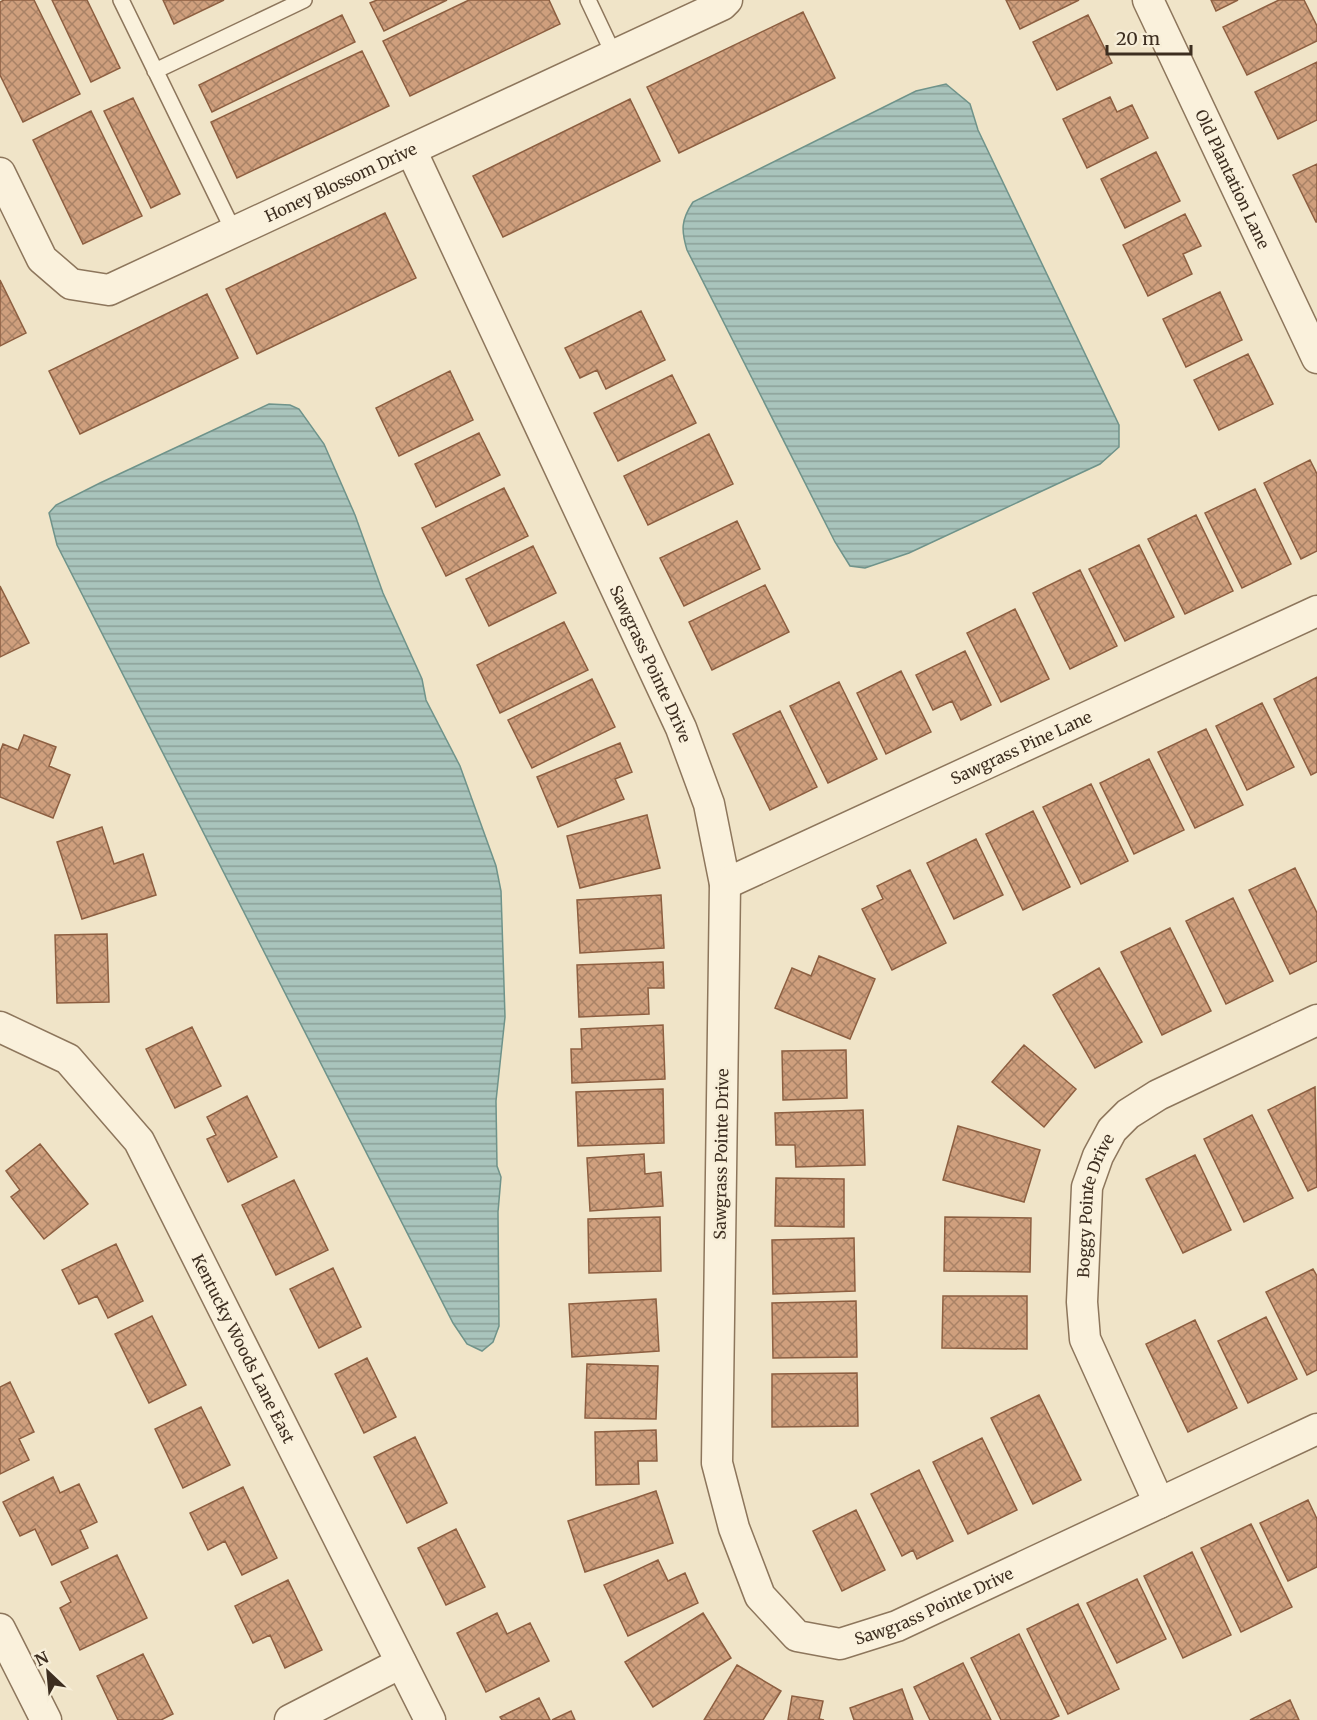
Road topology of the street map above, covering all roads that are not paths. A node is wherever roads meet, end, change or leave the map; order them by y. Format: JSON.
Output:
{"nodes":[{"id":1,"x":121,"y":0,"type":"edge"},
{"id":2,"x":304,"y":0,"type":"edge"},
{"id":3,"x":588,"y":0,"type":"edge"},
{"id":4,"x":727,"y":0,"type":"edge"},
{"id":5,"x":1148,"y":0,"type":"edge"},
{"id":6,"x":614,"y":55,"type":"junction"},
{"id":7,"x":155,"y":71,"type":"junction"},
{"id":8,"x":411,"y":150,"type":"junction"},
{"id":9,"x":0,"y":173,"type":"edge"},
{"id":10,"x":234,"y":232,"type":"junction"},
{"id":11,"x":1317,"y":358,"type":"edge"},
{"id":12,"x":1317,"y":611,"type":"edge"},
{"id":13,"x":725,"y":884,"type":"junction"},
{"id":14,"x":1317,"y":1020,"type":"edge"},
{"id":15,"x":0,"y":1027,"type":"edge"},
{"id":16,"x":1317,"y":1429,"type":"edge"},
{"id":17,"x":1159,"y":1503,"type":"junction"},
{"id":18,"x":0,"y":1629,"type":"edge"},
{"id":19,"x":401,"y":1663,"type":"junction"},
{"id":20,"x":46,"y":1720,"type":"edge"},
{"id":21,"x":290,"y":1720,"type":"edge"},
{"id":22,"x":430,"y":1720,"type":"edge"}],
"edges":[{"from":1,"to":7,"type":"lane"},
{"from":2,"to":7,"type":"lane"},
{"from":3,"to":6,"type":"lane"},
{"from":4,"to":6,"type":"street","name":"Honey Blossom Drive"},
{"from":5,"to":11,"type":"street","name":"Old Plantation Lane"},
{"from":6,"to":8,"type":"street","name":"Honey Blossom Drive"},
{"from":7,"to":10,"type":"lane"},
{"from":8,"to":10,"type":"street","name":"Honey Blossom Drive"},
{"from":8,"to":13,"type":"street","name":"Sawgrass Pointe Drive"},
{"from":9,"to":10,"type":"street","name":"Honey Blossom Drive"},
{"from":12,"to":13,"type":"street","name":"Sawgrass Pine Lane"},
{"from":13,"to":17,"type":"street","name":"Sawgrass Pointe Drive"},
{"from":14,"to":17,"type":"street","name":"Boggy Pointe Drive"},
{"from":15,"to":19,"type":"street","name":"Kentucky Woods Lane East"},
{"from":16,"to":17,"type":"street","name":"Sawgrass Pointe Drive"},
{"from":18,"to":20,"type":"street"},
{"from":19,"to":21,"type":"street"},
{"from":19,"to":22,"type":"street","name":"Kentucky Woods Lane East"}]}
